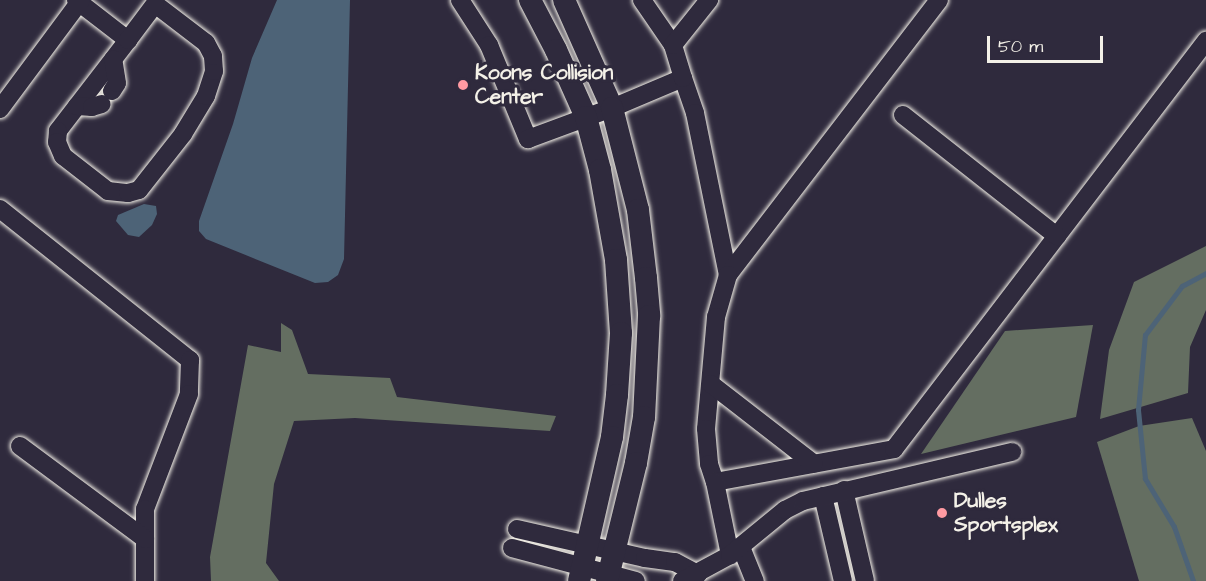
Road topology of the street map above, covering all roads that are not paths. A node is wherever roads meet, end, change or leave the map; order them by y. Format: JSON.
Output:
{"nodes":[{"id":1,"x":460,"y":0,"type":"edge"},
{"id":2,"x":530,"y":0,"type":"edge"},
{"id":3,"x":564,"y":0,"type":"edge"},
{"id":4,"x":709,"y":0,"type":"edge"},
{"id":5,"x":939,"y":0,"type":"edge"},
{"id":6,"x":79,"y":1,"type":"edge"},
{"id":7,"x":156,"y":2,"type":"edge"},
{"id":8,"x":646,"y":2,"type":"edge"},
{"id":9,"x":128,"y":40,"type":"junction"},
{"id":10,"x":1206,"y":41,"type":"edge"},
{"id":11,"x":673,"y":45,"type":"junction"},
{"id":12,"x":112,"y":59,"type":"junction"},
{"id":13,"x":683,"y":78,"type":"junction"},
{"id":14,"x":77,"y":106,"type":"junction"},
{"id":15,"x":612,"y":108,"type":"junction"},
{"id":16,"x":0,"y":109,"type":"edge"},
{"id":17,"x":903,"y":115,"type":"dead end"},
{"id":18,"x":586,"y":117,"type":"junction"},
{"id":19,"x":0,"y":209,"type":"edge"},
{"id":20,"x":1057,"y":236,"type":"junction"},
{"id":21,"x":728,"y":275,"type":"junction"},
{"id":22,"x":711,"y":384,"type":"junction"},
{"id":23,"x":20,"y":446,"type":"dead end"},
{"id":24,"x":1012,"y":452,"type":"dead end"},
{"id":25,"x":814,"y":464,"type":"junction"},
{"id":26,"x":715,"y":482,"type":"junction"},
{"id":27,"x":844,"y":490,"type":"junction"},
{"id":28,"x":823,"y":496,"type":"junction"},
{"id":29,"x":517,"y":529,"type":"dead end"},
{"id":30,"x":145,"y":539,"type":"junction"},
{"id":31,"x":512,"y":548,"type":"dead end"},
{"id":32,"x":615,"y":550,"type":"junction"},
{"id":33,"x":735,"y":551,"type":"junction"},
{"id":34,"x":583,"y":564,"type":"edge"},
{"id":35,"x":608,"y":577,"type":"edge"},
{"id":36,"x":690,"y":577,"type":"edge"},
{"id":37,"x":145,"y":581,"type":"edge"},
{"id":38,"x":636,"y":581,"type":"edge"},
{"id":39,"x":755,"y":581,"type":"edge"},
{"id":40,"x":843,"y":581,"type":"edge"},
{"id":41,"x":865,"y":581,"type":"edge"}],
"edges":[{"from":1,"to":18,"type":"street"},
{"from":2,"to":18,"type":"main road"},
{"from":3,"to":15,"type":"main road"},
{"from":4,"to":11,"type":"street"},
{"from":5,"to":21,"type":"street"},
{"from":6,"to":9,"type":"street"},
{"from":6,"to":16,"type":"street"},
{"from":7,"to":9,"type":"street"},
{"from":7,"to":14,"type":"street"},
{"from":8,"to":11,"type":"street"},
{"from":9,"to":12,"type":"street"},
{"from":10,"to":20,"type":"street"},
{"from":11,"to":13,"type":"street"},
{"from":12,"to":14,"type":"street"},
{"from":12,"to":14,"type":"street"},
{"from":13,"to":15,"type":"street"},
{"from":13,"to":21,"type":"street"},
{"from":15,"to":18,"type":"street"},
{"from":15,"to":32,"type":"main road"},
{"from":17,"to":20,"type":"street"},
{"from":18,"to":34,"type":"main road"},
{"from":19,"to":30,"type":"street"},
{"from":20,"to":25,"type":"street"},
{"from":21,"to":22,"type":"street"},
{"from":22,"to":25,"type":"street"},
{"from":22,"to":26,"type":"street"},
{"from":23,"to":30,"type":"street"},
{"from":24,"to":27,"type":"street"},
{"from":25,"to":26,"type":"street"},
{"from":26,"to":33,"type":"street"},
{"from":27,"to":28,"type":"street"},
{"from":27,"to":41,"type":"street"},
{"from":28,"to":33,"type":"street"},
{"from":28,"to":40,"type":"street"},
{"from":29,"to":34,"type":"street"},
{"from":30,"to":37,"type":"street"},
{"from":31,"to":34,"type":"street"},
{"from":32,"to":34,"type":"street"},
{"from":32,"to":35,"type":"main road"},
{"from":32,"to":36,"type":"street"},
{"from":33,"to":36,"type":"street"},
{"from":33,"to":39,"type":"street"},
{"from":34,"to":35,"type":"street"},
{"from":35,"to":38,"type":"street"}]}
